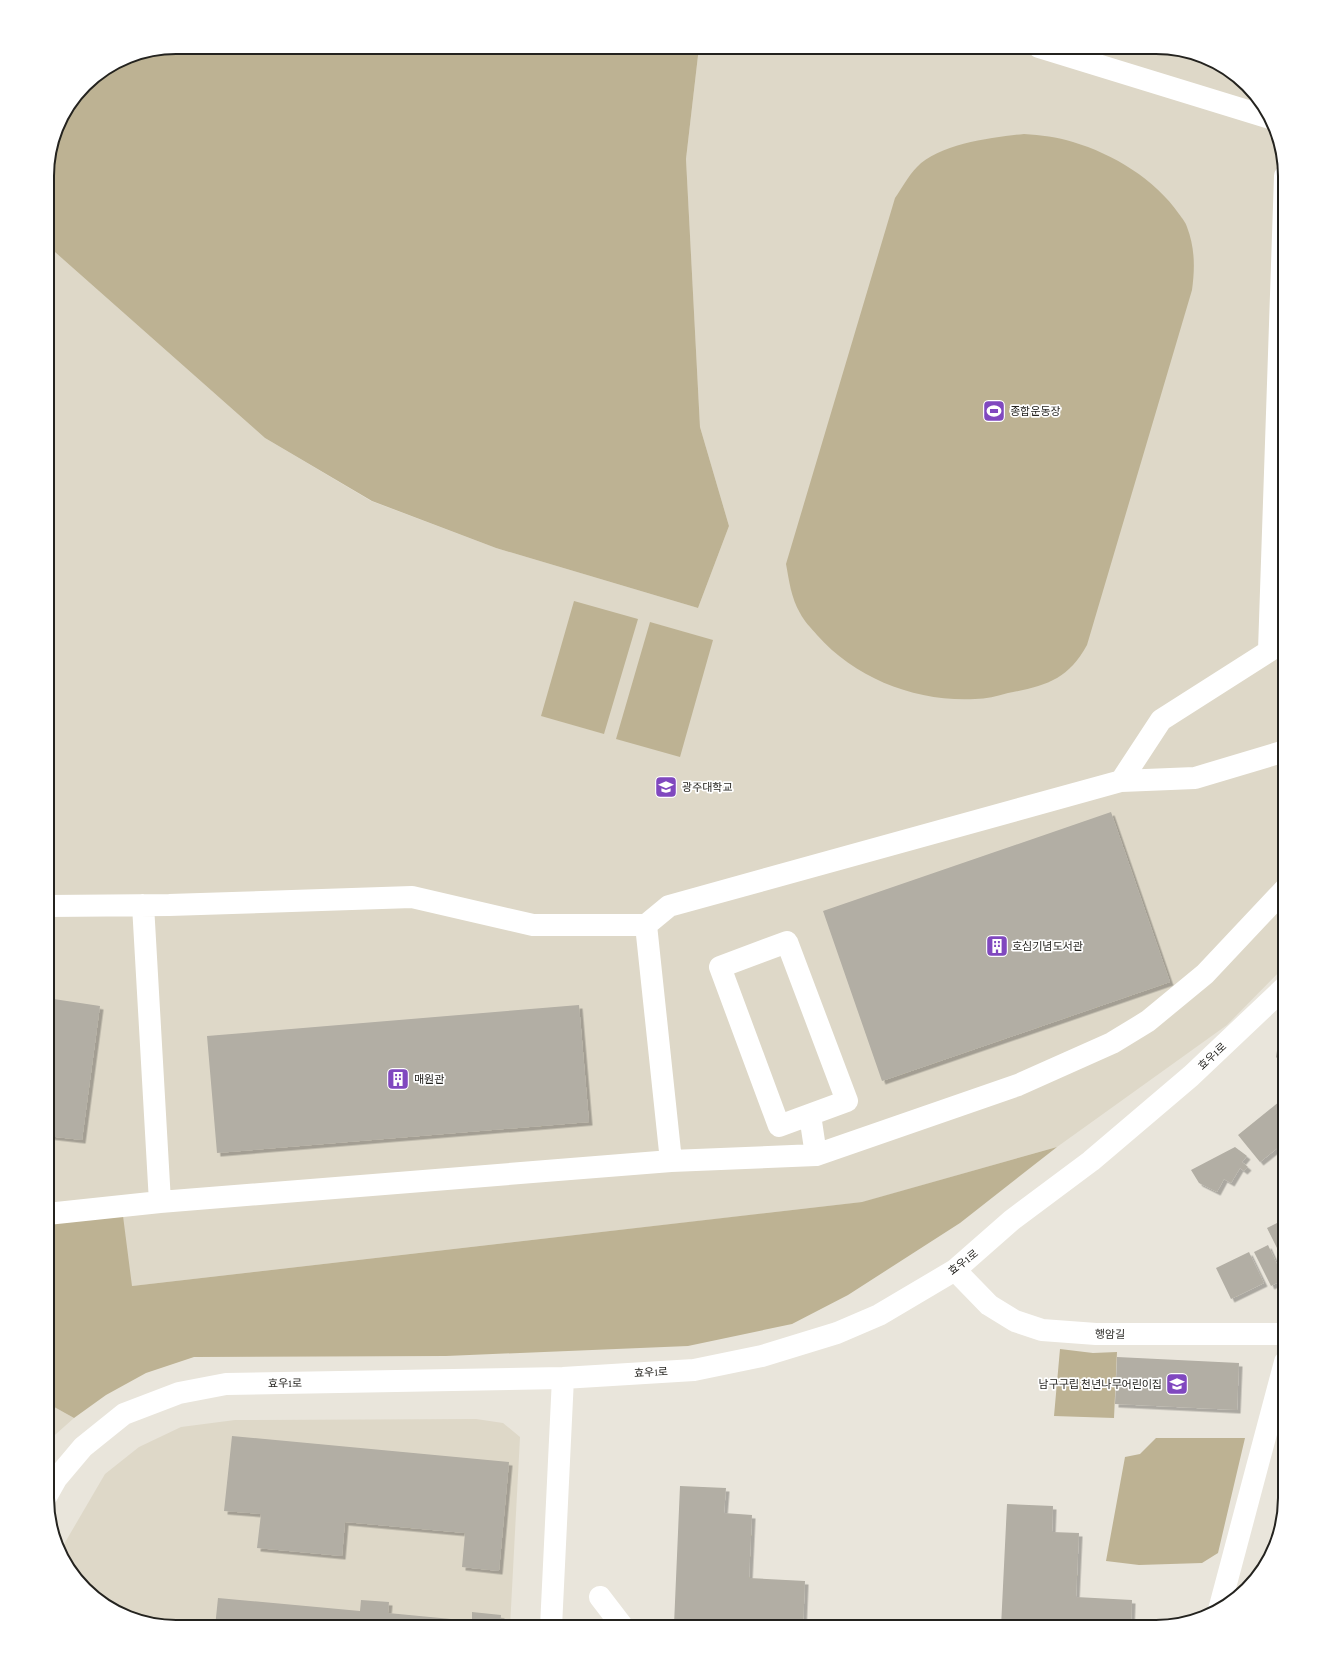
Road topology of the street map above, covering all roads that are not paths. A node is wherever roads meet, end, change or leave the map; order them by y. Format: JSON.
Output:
{"nodes":[{"id":1,"x":1062,"y":54,"type":"edge"},
{"id":2,"x":1261,"y":115,"type":"edge"},
{"id":3,"x":1278,"y":586,"type":"edge"},
{"id":4,"x":1277,"y":645,"type":"edge"},
{"id":5,"x":1278,"y":753,"type":"edge"},
{"id":6,"x":1121,"y":781,"type":"junction"},
{"id":7,"x":1278,"y":896,"type":"edge"},
{"id":8,"x":143,"y":905,"type":"junction"},
{"id":9,"x":54,"y":906,"type":"edge"},
{"id":10,"x":646,"y":925,"type":"junction"},
{"id":11,"x":1278,"y":994,"type":"edge"},
{"id":12,"x":810,"y":1114,"type":"junction"},
{"id":13,"x":816,"y":1155,"type":"junction"},
{"id":14,"x":671,"y":1161,"type":"junction"},
{"id":15,"x":160,"y":1202,"type":"junction"},
{"id":16,"x":54,"y":1213,"type":"edge"},
{"id":17,"x":955,"y":1270,"type":"junction"},
{"id":18,"x":1278,"y":1334,"type":"edge"},
{"id":19,"x":563,"y":1378,"type":"junction"},
{"id":20,"x":1278,"y":1388,"type":"edge"},
{"id":21,"x":54,"y":1483,"type":"edge"},
{"id":22,"x":600,"y":1597,"type":"dead end"},
{"id":23,"x":1222,"y":1600,"type":"edge"},
{"id":24,"x":551,"y":1620,"type":"edge"},
{"id":25,"x":618,"y":1620,"type":"edge"}],
"edges":[{"from":1,"to":2,"type":"street"},
{"from":3,"to":4,"type":"street"},
{"from":4,"to":6,"type":"street"},
{"from":5,"to":6,"type":"street"},
{"from":6,"to":10,"type":"street"},
{"from":7,"to":13,"type":"street"},
{"from":8,"to":9,"type":"street"},
{"from":8,"to":10,"type":"street"},
{"from":8,"to":15,"type":"street"},
{"from":10,"to":14,"type":"street"},
{"from":11,"to":17,"type":"street","name":"효우1로"},
{"from":12,"to":12,"type":"street"},
{"from":12,"to":13,"type":"street"},
{"from":13,"to":14,"type":"street"},
{"from":14,"to":15,"type":"street"},
{"from":15,"to":16,"type":"street"},
{"from":17,"to":18,"type":"street","name":"행암길"},
{"from":17,"to":19,"type":"street","name":"효우1로"},
{"from":19,"to":21,"type":"street","name":"효우1로"},
{"from":19,"to":24,"type":"street"},
{"from":20,"to":23,"type":"street"},
{"from":22,"to":25,"type":"street"}]}
